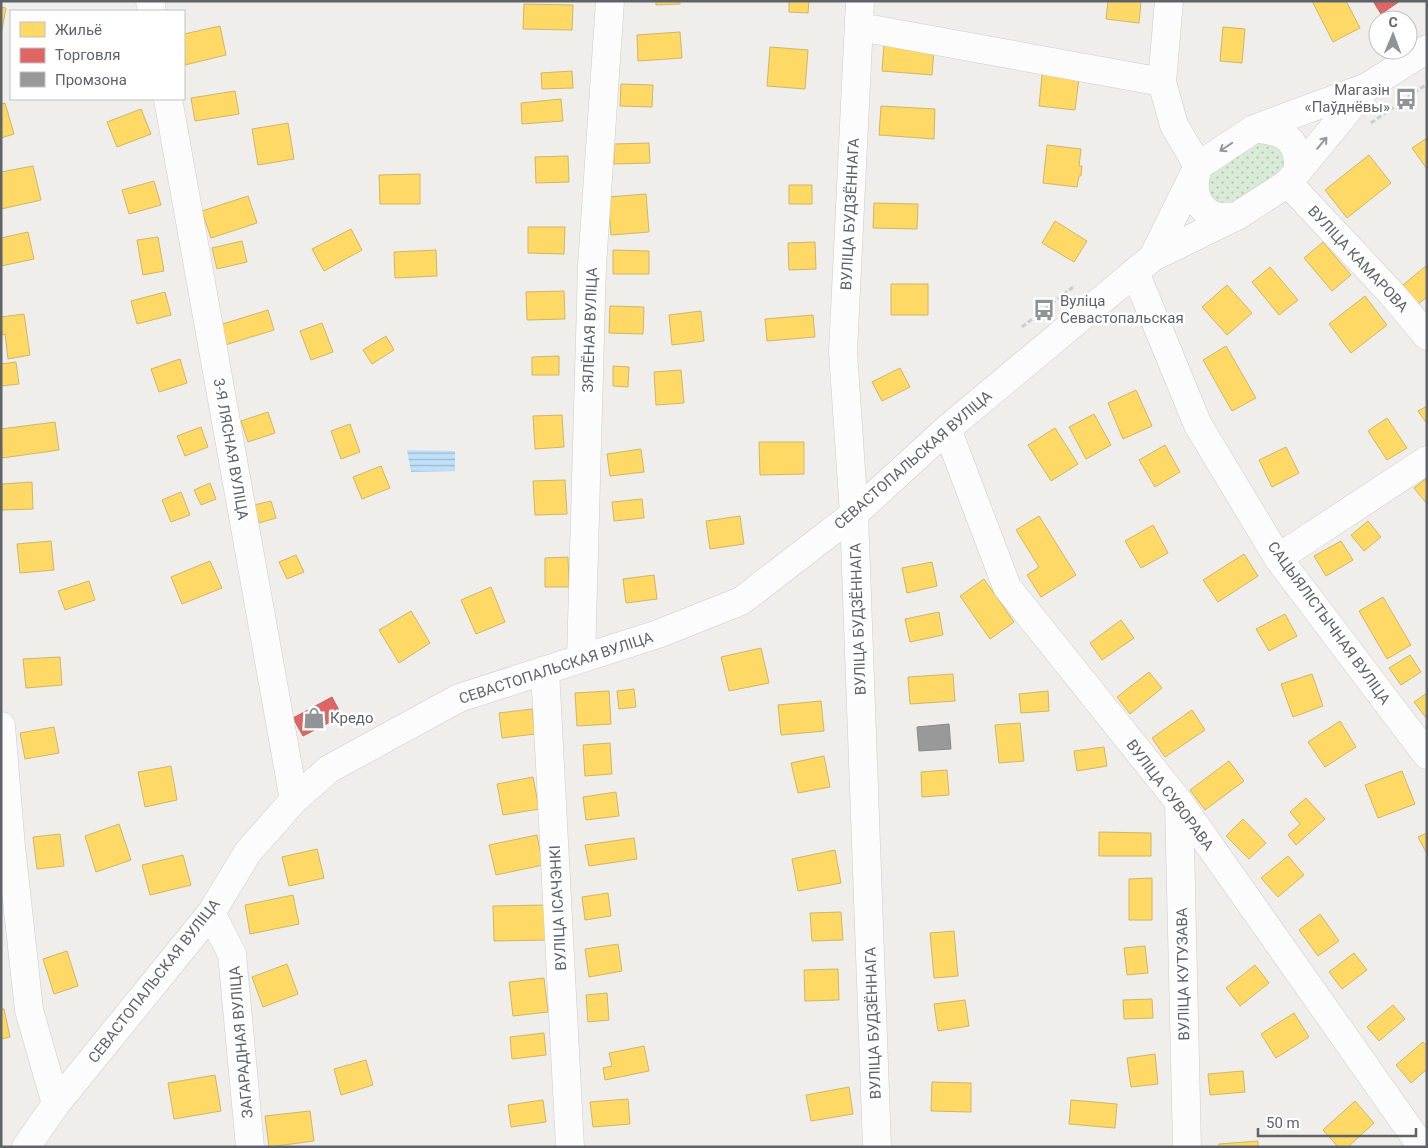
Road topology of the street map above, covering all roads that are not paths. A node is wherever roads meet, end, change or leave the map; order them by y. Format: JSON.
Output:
{"nodes":[{"id":1,"x":610,"y":1,"type":"edge"},
{"id":2,"x":1170,"y":1,"type":"edge"},
{"id":3,"x":860,"y":14,"type":"edge"},
{"id":4,"x":1427,"y":49,"type":"edge"},
{"id":5,"x":1162,"y":82,"type":"junction"},
{"id":6,"x":1367,"y":87,"type":"junction"},
{"id":7,"x":168,"y":100,"type":"edge"},
{"id":8,"x":1254,"y":129,"type":"junction"},
{"id":9,"x":1198,"y":166,"type":"junction"},
{"id":10,"x":1293,"y":177,"type":"junction"},
{"id":11,"x":1237,"y":216,"type":"junction"},
{"id":12,"x":1144,"y":264,"type":"junction"},
{"id":13,"x":1427,"y":336,"type":"edge"},
{"id":14,"x":947,"y":429,"type":"junction"},
{"id":15,"x":1427,"y":460,"type":"edge"},
{"id":16,"x":854,"y":514,"type":"junction"},
{"id":17,"x":1278,"y":558,"type":"junction"},
{"id":18,"x":581,"y":659,"type":"junction"},
{"id":19,"x":546,"y":670,"type":"junction"},
{"id":20,"x":1,"y":726,"type":"edge"},
{"id":21,"x":1427,"y":755,"type":"edge"},
{"id":22,"x":294,"y":800,"type":"junction"},
{"id":23,"x":1179,"y":802,"type":"junction"},
{"id":24,"x":210,"y":913,"type":"junction"},
{"id":25,"x":56,"y":1104,"type":"junction"},
{"id":26,"x":26,"y":1147,"type":"edge"},
{"id":27,"x":250,"y":1147,"type":"edge"},
{"id":28,"x":570,"y":1147,"type":"edge"},
{"id":29,"x":877,"y":1147,"type":"edge"},
{"id":30,"x":1187,"y":1147,"type":"edge"},
{"id":31,"x":1422,"y":1147,"type":"edge"}],
"edges":[{"from":1,"to":18,"type":"street","name":"ЗЯЛЁНАЯ ВУЛІЦА"},
{"from":2,"to":5,"type":"street"},
{"from":3,"to":5,"type":"street"},
{"from":3,"to":16,"type":"street","name":"ВУЛІЦА БУДЗЁННАГА"},
{"from":4,"to":6,"type":"street","name":"СЕВАСТОПАЛЬСКАЯ ВУЛІЦА"},
{"from":5,"to":9,"type":"street"},
{"from":6,"to":8,"type":"street","name":"СЕВАСТОПАЛЬСКАЯ ВУЛІЦА"},
{"from":10,"to":6,"type":"street","name":"СЕВАСТОПАЛЬСКАЯ ВУЛІЦА","one_way":true},
{"from":7,"to":22,"type":"street","name":"3-Я ЛЯСНАЯ ВУЛІЦА"},
{"from":8,"to":9,"type":"street","name":"СЕВАСТОПАЛЬСКАЯ ВУЛІЦА","one_way":true},
{"from":8,"to":10,"type":"street"},
{"from":9,"to":11,"type":"street"},
{"from":9,"to":12,"type":"street","name":"СЕВАСТОПАЛЬСКАЯ ВУЛІЦА"},
{"from":10,"to":11,"type":"street","name":"СЕВАСТОПАЛЬСКАЯ ВУЛІЦА"},
{"from":10,"to":13,"type":"street","name":"ВУЛІЦА КАМАРОВА"},
{"from":11,"to":12,"type":"street","name":"СЕВАСТОПАЛЬСКАЯ ВУЛІЦА"},
{"from":12,"to":14,"type":"street","name":"СЕВАСТОПАЛЬСКАЯ ВУЛІЦА"},
{"from":12,"to":17,"type":"street","name":"САЦЫЯЛІСТЫЧНАЯ ВУЛІЦА"},
{"from":14,"to":16,"type":"street","name":"СЕВАСТОПАЛЬСКАЯ ВУЛІЦА"},
{"from":14,"to":23,"type":"street","name":"ВУЛІЦА СУВОРАВА"},
{"from":15,"to":17,"type":"street"},
{"from":16,"to":18,"type":"street","name":"СЕВАСТОПАЛЬСКАЯ ВУЛІЦА"},
{"from":16,"to":29,"type":"street","name":"ВУЛІЦА БУДЗЁННАГА"},
{"from":17,"to":21,"type":"street","name":"САЦЫЯЛІСТЫЧНАЯ ВУЛІЦА"},
{"from":18,"to":19,"type":"street","name":"СЕВАСТОПАЛЬСКАЯ ВУЛІЦА"},
{"from":19,"to":22,"type":"street","name":"СЕВАСТОПАЛЬСКАЯ ВУЛІЦА"},
{"from":19,"to":28,"type":"street","name":"ВУЛІЦА ІСАЧЭНКІ"},
{"from":20,"to":25,"type":"street"},
{"from":22,"to":24,"type":"street","name":"СЕВАСТОПАЛЬСКАЯ ВУЛІЦА"},
{"from":23,"to":30,"type":"street","name":"ВУЛІЦА КУТУЗАВА"},
{"from":23,"to":31,"type":"street","name":"ВУЛІЦА СУВОРАВА"},
{"from":24,"to":25,"type":"street","name":"СЕВАСТОПАЛЬСКАЯ ВУЛІЦА"},
{"from":24,"to":27,"type":"street","name":"ЗАГАРАДНАЯ ВУЛІЦА"},
{"from":25,"to":26,"type":"street","name":"СЕВАСТОПАЛЬСКАЯ ВУЛІЦА"}]}
